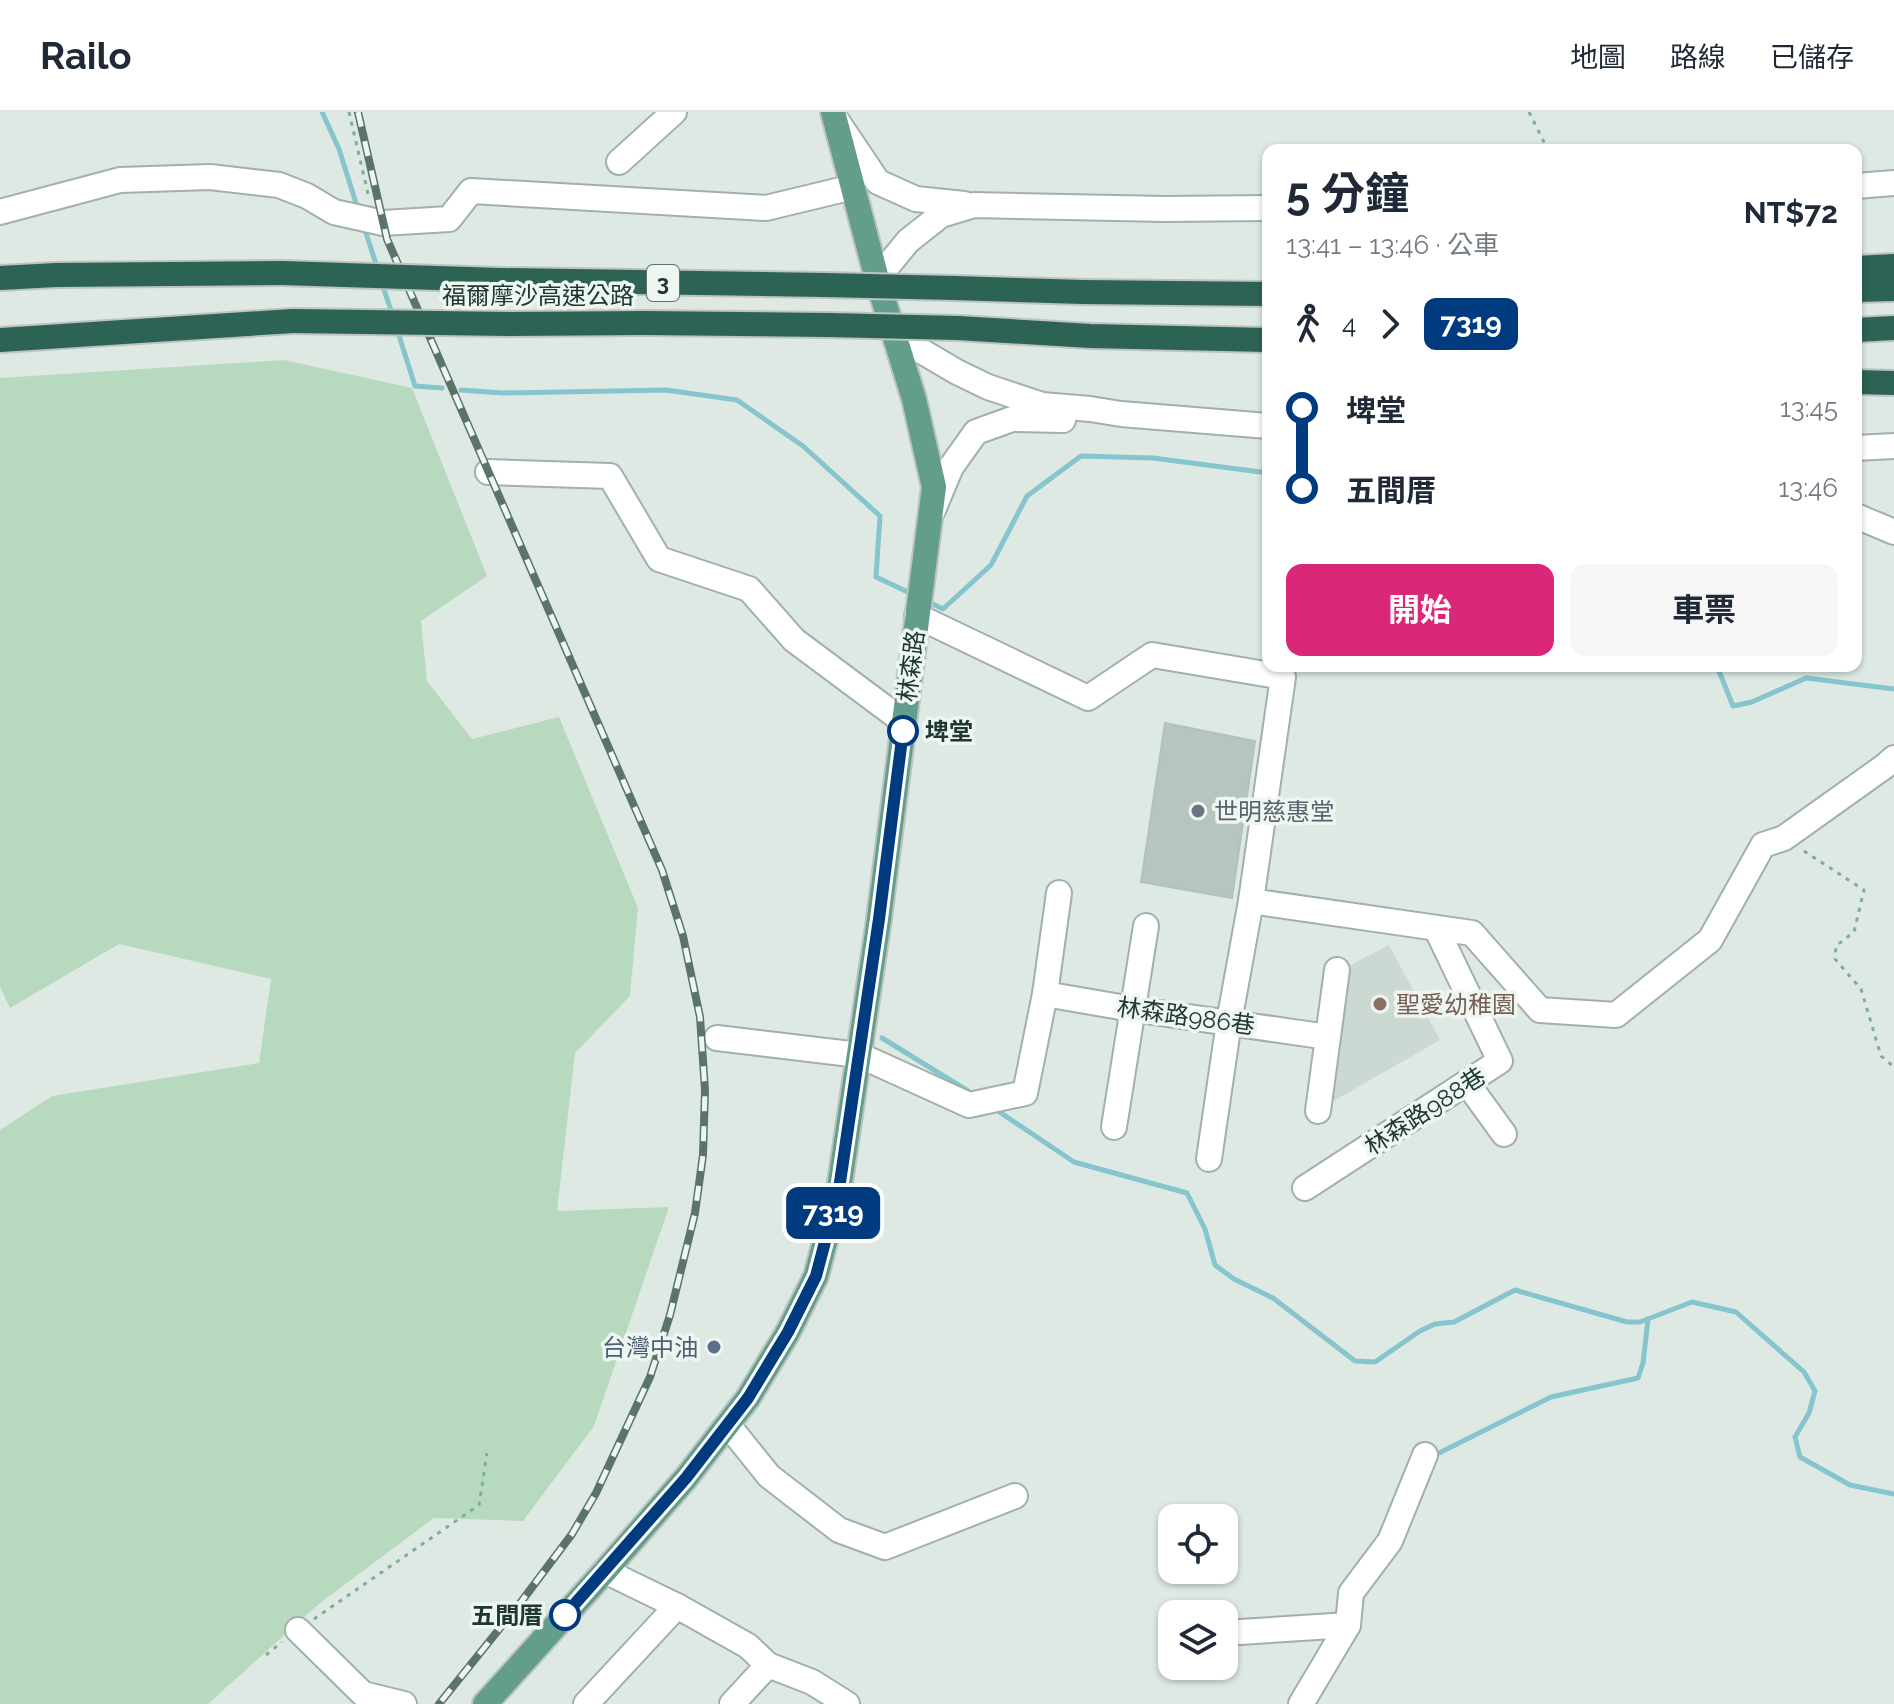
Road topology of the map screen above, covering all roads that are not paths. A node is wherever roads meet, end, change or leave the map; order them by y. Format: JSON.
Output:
{"nodes":[{"id":1,"x":674,"y":112,"type":"edge"},
{"id":2,"x":834,"y":114,"type":"edge"},
{"id":3,"x":619,"y":162,"type":"dead end"},
{"id":4,"x":1894,"y":183,"type":"edge"},
{"id":5,"x":1862,"y":186,"type":"edge"},
{"id":6,"x":853,"y":187,"type":"junction"},
{"id":7,"x":974,"y":205,"type":"junction"},
{"id":8,"x":1262,"y":208,"type":"edge"},
{"id":9,"x":0,"y":212,"type":"edge"},
{"id":10,"x":1894,"y":266,"type":"edge"},
{"id":11,"x":1862,"y":268,"type":"edge"},
{"id":12,"x":0,"y":278,"type":"edge"},
{"id":13,"x":877,"y":279,"type":"junction"},
{"id":14,"x":1894,"y":289,"type":"edge"},
{"id":15,"x":1862,"y":290,"type":"edge"},
{"id":16,"x":1262,"y":294,"type":"edge"},
{"id":17,"x":1894,"y":328,"type":"edge"},
{"id":18,"x":1862,"y":330,"type":"edge"},
{"id":19,"x":894,"y":335,"type":"junction"},
{"id":20,"x":1090,"y":336,"type":"junction"},
{"id":21,"x":0,"y":340,"type":"edge"},
{"id":22,"x":1262,"y":340,"type":"edge"},
{"id":23,"x":1262,"y":352,"type":"edge"},
{"id":24,"x":1862,"y":382,"type":"edge"},
{"id":25,"x":1894,"y":383,"type":"edge"},
{"id":26,"x":1121,"y":414,"type":"junction"},
{"id":27,"x":1262,"y":426,"type":"edge"},
{"id":28,"x":1894,"y":446,"type":"edge"},
{"id":29,"x":1862,"y":448,"type":"edge"},
{"id":30,"x":488,"y":472,"type":"dead end"},
{"id":31,"x":932,"y":513,"type":"junction"},
{"id":32,"x":1862,"y":519,"type":"edge"},
{"id":33,"x":1894,"y":532,"type":"edge"},
{"id":34,"x":918,"y":605,"type":"junction"},
{"id":35,"x":904,"y":722,"type":"junction"},
{"id":36,"x":1894,"y":758,"type":"edge"},
{"id":37,"x":1059,"y":893,"type":"dead end"},
{"id":38,"x":1251,"y":901,"type":"junction"},
{"id":39,"x":1146,"y":926,"type":"dead end"},
{"id":40,"x":1436,"y":928,"type":"junction"},
{"id":41,"x":1337,"y":970,"type":"dead end"},
{"id":42,"x":1045,"y":994,"type":"junction"},
{"id":43,"x":1132,"y":1009,"type":"junction"},
{"id":44,"x":1229,"y":1022,"type":"junction"},
{"id":45,"x":1328,"y":1037,"type":"junction"},
{"id":46,"x":717,"y":1038,"type":"dead end"},
{"id":47,"x":859,"y":1055,"type":"junction"},
{"id":48,"x":1467,"y":1083,"type":"junction"},
{"id":49,"x":1318,"y":1111,"type":"dead end"},
{"id":50,"x":1114,"y":1127,"type":"dead end"},
{"id":51,"x":1504,"y":1134,"type":"dead end"},
{"id":52,"x":1209,"y":1159,"type":"dead end"},
{"id":53,"x":1305,"y":1188,"type":"dead end"},
{"id":54,"x":728,"y":1425,"type":"junction"},
{"id":55,"x":1425,"y":1455,"type":"dead end"},
{"id":56,"x":1015,"y":1496,"type":"dead end"},
{"id":57,"x":605,"y":1571,"type":"junction"},
{"id":58,"x":677,"y":1606,"type":"junction"},
{"id":59,"x":1348,"y":1625,"type":"junction"},
{"id":60,"x":298,"y":1630,"type":"road end"},
{"id":61,"x":1240,"y":1632,"type":"dead end"},
{"id":62,"x":768,"y":1665,"type":"junction"},
{"id":63,"x":808,"y":1693,"type":"edge"},
{"id":64,"x":404,"y":1704,"type":"edge"},
{"id":65,"x":485,"y":1704,"type":"edge"},
{"id":66,"x":586,"y":1704,"type":"edge"},
{"id":67,"x":732,"y":1704,"type":"edge"},
{"id":68,"x":847,"y":1704,"type":"edge"},
{"id":69,"x":1301,"y":1704,"type":"edge"}],
"edges":[{"from":1,"to":3,"type":"street"},
{"from":2,"to":6,"type":"main road","name":"林森路"},
{"from":2,"to":7,"type":"street"},
{"from":4,"to":5,"type":"street"},
{"from":6,"to":9,"type":"street"},
{"from":6,"to":13,"type":"main road","name":"林森路"},
{"from":7,"to":8,"type":"street"},
{"from":7,"to":13,"type":"street"},
{"from":10,"to":11,"type":"highway"},
{"from":12,"to":16,"type":"highway","name":"福爾摩沙高速公路","number":"3","bridge":true},
{"from":13,"to":19,"type":"main road","name":"林森路"},
{"from":14,"to":15,"type":"highway"},
{"from":17,"to":18,"type":"highway"},
{"from":19,"to":26,"type":"street"},
{"from":19,"to":31,"type":"main road","name":"林森路"},
{"from":20,"to":21,"type":"highway","name":"福爾摩沙高速公路","number":"3","bridge":true},
{"from":20,"to":22,"type":"highway","name":"福爾摩沙高速公路","number":"3"},
{"from":20,"to":23,"type":"highway"},
{"from":24,"to":25,"type":"highway"},
{"from":26,"to":27,"type":"street"},
{"from":26,"to":31,"type":"street"},
{"from":28,"to":29,"type":"street"},
{"from":30,"to":35,"type":"street"},
{"from":31,"to":34,"type":"main road","name":"林森路"},
{"from":32,"to":33,"type":"street"},
{"from":34,"to":35,"type":"main road","name":"林森路"},
{"from":34,"to":38,"type":"street"},
{"from":35,"to":47,"type":"main road","name":"林森路"},
{"from":36,"to":40,"type":"street"},
{"from":37,"to":42,"type":"street"},
{"from":38,"to":40,"type":"street"},
{"from":38,"to":44,"type":"street"},
{"from":39,"to":43,"type":"street"},
{"from":40,"to":48,"type":"street","name":"林森路988巷"},
{"from":41,"to":45,"type":"street"},
{"from":42,"to":43,"type":"street","name":"林森路986巷"},
{"from":42,"to":47,"type":"street"},
{"from":43,"to":44,"type":"street","name":"林森路986巷"},
{"from":43,"to":50,"type":"street"},
{"from":44,"to":45,"type":"street","name":"林森路986巷"},
{"from":44,"to":52,"type":"street"},
{"from":45,"to":49,"type":"street"},
{"from":46,"to":47,"type":"street"},
{"from":47,"to":54,"type":"main road","name":"林森路"},
{"from":48,"to":51,"type":"street"},
{"from":48,"to":53,"type":"street","name":"林森路988巷"},
{"from":54,"to":56,"type":"street"},
{"from":54,"to":57,"type":"main road","name":"林森路"},
{"from":55,"to":59,"type":"street"},
{"from":57,"to":58,"type":"street"},
{"from":57,"to":65,"type":"main road","name":"林森路"},
{"from":58,"to":62,"type":"street"},
{"from":58,"to":66,"type":"street"},
{"from":59,"to":61,"type":"street"},
{"from":59,"to":69,"type":"street"},
{"from":60,"to":64,"type":"street"},
{"from":62,"to":63,"type":"street"},
{"from":62,"to":67,"type":"street"},
{"from":63,"to":68,"type":"street"}]}
